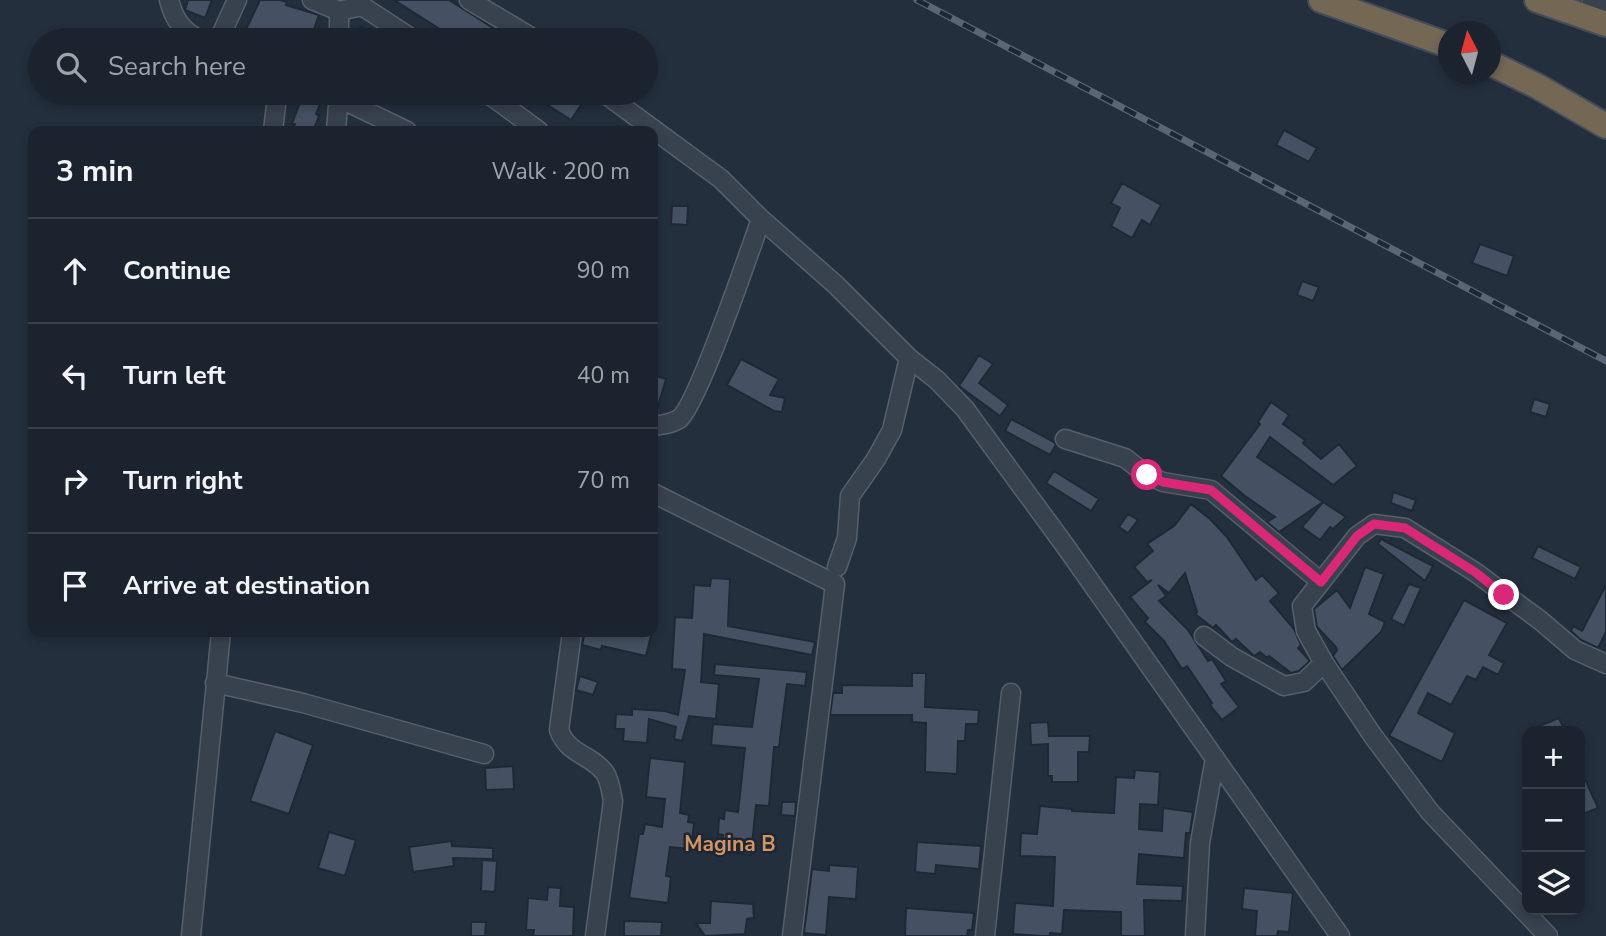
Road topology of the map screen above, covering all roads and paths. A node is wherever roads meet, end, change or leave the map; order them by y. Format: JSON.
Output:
{"nodes":[{"id":1,"x":169,"y":0,"type":"edge"},
{"id":2,"x":237,"y":0,"type":"edge"},
{"id":3,"x":312,"y":0,"type":"edge"},
{"id":4,"x":469,"y":0,"type":"edge"},
{"id":5,"x":1321,"y":0,"type":"edge"},
{"id":6,"x":1538,"y":0,"type":"edge"},
{"id":7,"x":1592,"y":0,"type":"edge"},
{"id":8,"x":1606,"y":5,"type":"edge"},
{"id":9,"x":339,"y":11,"type":"junction"},
{"id":10,"x":1606,"y":24,"type":"edge"},
{"id":11,"x":183,"y":28,"type":"edge"},
{"id":12,"x":224,"y":28,"type":"edge"},
{"id":13,"x":339,"y":28,"type":"edge"},
{"id":14,"x":396,"y":28,"type":"edge"},
{"id":15,"x":516,"y":28,"type":"edge"},
{"id":16,"x":1438,"y":42,"type":"edge"},
{"id":17,"x":1501,"y":68,"type":"edge"},
{"id":18,"x":276,"y":105,"type":"edge"},
{"id":19,"x":338,"y":105,"type":"edge"},
{"id":20,"x":358,"y":105,"type":"edge"},
{"id":21,"x":503,"y":105,"type":"edge"},
{"id":22,"x":621,"y":105,"type":"edge"},
{"id":23,"x":274,"y":126,"type":"edge"},
{"id":24,"x":337,"y":126,"type":"edge"},
{"id":25,"x":398,"y":126,"type":"edge"},
{"id":26,"x":532,"y":126,"type":"edge"},
{"id":27,"x":649,"y":126,"type":"edge"},
{"id":28,"x":1606,"y":126,"type":"edge"},
{"id":29,"x":658,"y":132,"type":"edge"},
{"id":30,"x":761,"y":219,"type":"junction"},
{"id":31,"x":909,"y":358,"type":"junction"},
{"id":32,"x":658,"y":425,"type":"edge"},
{"id":33,"x":1065,"y":439,"type":"dead end"},
{"id":34,"x":658,"y":496,"type":"edge"},
{"id":35,"x":837,"y":567,"type":"dead end"},
{"id":36,"x":1321,"y":582,"type":"junction"},
{"id":37,"x":1205,"y":636,"type":"dead end"},
{"id":38,"x":220,"y":637,"type":"edge"},
{"id":39,"x":571,"y":637,"type":"edge"},
{"id":40,"x":1324,"y":663,"type":"junction"},
{"id":41,"x":1606,"y":664,"type":"edge"},
{"id":42,"x":215,"y":682,"type":"junction"},
{"id":43,"x":1011,"y":693,"type":"dead end"},
{"id":44,"x":484,"y":754,"type":"dead end"},
{"id":45,"x":1214,"y":758,"type":"junction"},
{"id":46,"x":191,"y":936,"type":"edge"},
{"id":47,"x":595,"y":936,"type":"edge"},
{"id":48,"x":792,"y":936,"type":"edge"},
{"id":49,"x":985,"y":936,"type":"edge"},
{"id":50,"x":1195,"y":936,"type":"edge"},
{"id":51,"x":1340,"y":936,"type":"edge"},
{"id":52,"x":1548,"y":936,"type":"edge"}],
"edges":[{"from":1,"to":11,"type":"street"},
{"from":2,"to":12,"type":"street"},
{"from":3,"to":9,"type":"street"},
{"from":4,"to":15,"type":"street"},
{"from":5,"to":16,"type":"highway"},
{"from":6,"to":10,"type":"highway"},
{"from":7,"to":8,"type":"street"},
{"from":9,"to":13,"type":"street"},
{"from":9,"to":14,"type":"street"},
{"from":17,"to":28,"type":"highway"},
{"from":18,"to":23,"type":"street"},
{"from":19,"to":24,"type":"street"},
{"from":20,"to":25,"type":"street"},
{"from":21,"to":26,"type":"street"},
{"from":22,"to":27,"type":"street"},
{"from":29,"to":30,"type":"street"},
{"from":30,"to":31,"type":"street"},
{"from":30,"to":32,"type":"street"},
{"from":31,"to":35,"type":"street"},
{"from":31,"to":45,"type":"street"},
{"from":33,"to":36,"type":"street"},
{"from":34,"to":48,"type":"street"},
{"from":36,"to":40,"type":"street"},
{"from":36,"to":41,"type":"street"},
{"from":37,"to":40,"type":"street"},
{"from":38,"to":42,"type":"street"},
{"from":39,"to":47,"type":"street"},
{"from":40,"to":52,"type":"street"},
{"from":42,"to":44,"type":"street"},
{"from":42,"to":46,"type":"street"},
{"from":43,"to":49,"type":"street"},
{"from":45,"to":50,"type":"street"},
{"from":45,"to":51,"type":"street"}]}
